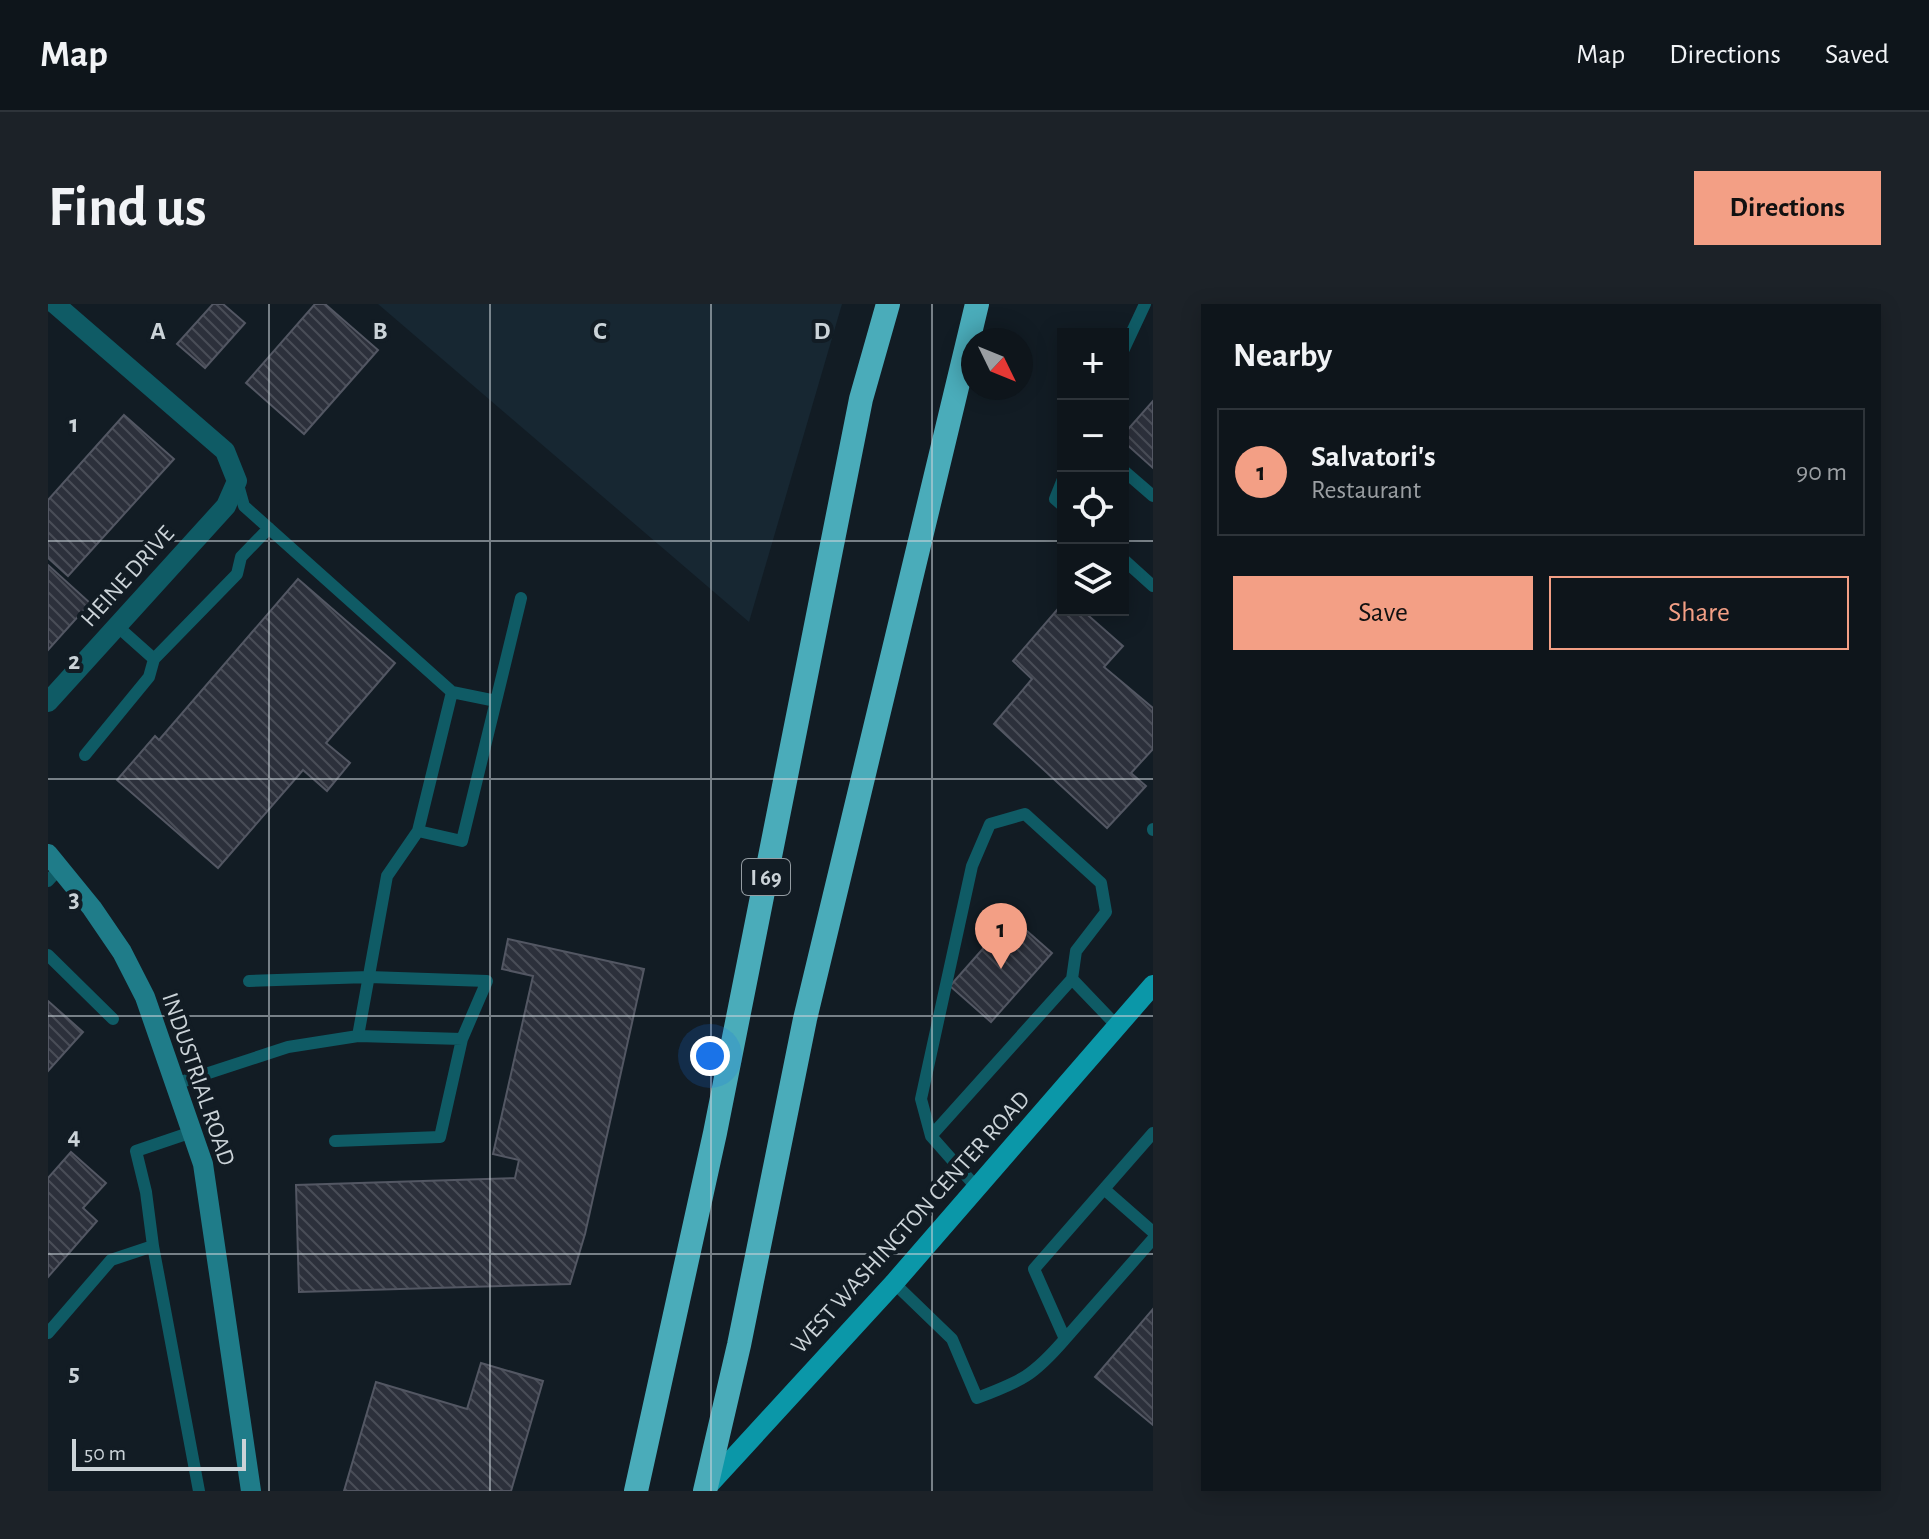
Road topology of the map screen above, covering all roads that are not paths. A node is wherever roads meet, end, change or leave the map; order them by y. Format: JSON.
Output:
{"nodes":[{"id":1,"x":55,"y":304,"type":"edge"},
{"id":2,"x":888,"y":304,"type":"edge"},
{"id":3,"x":977,"y":304,"type":"edge"},
{"id":4,"x":1145,"y":304,"type":"edge"},
{"id":5,"x":1129,"y":338,"type":"edge"},
{"id":6,"x":1125,"y":472,"type":"edge"},
{"id":7,"x":237,"y":481,"type":"junction"},
{"id":8,"x":1153,"y":496,"type":"edge"},
{"id":9,"x":269,"y":528,"type":"junction"},
{"id":10,"x":1129,"y":564,"type":"edge"},
{"id":11,"x":1153,"y":586,"type":"edge"},
{"id":12,"x":521,"y":598,"type":"dead end"},
{"id":13,"x":117,"y":626,"type":"junction"},
{"id":14,"x":154,"y":659,"type":"junction"},
{"id":15,"x":452,"y":692,"type":"junction"},
{"id":16,"x":496,"y":701,"type":"junction"},
{"id":17,"x":48,"y":702,"type":"edge"},
{"id":18,"x":85,"y":755,"type":"dead end"},
{"id":19,"x":418,"y":831,"type":"junction"},
{"id":20,"x":52,"y":868,"type":"edge"},
{"id":21,"x":48,"y":955,"type":"edge"},
{"id":22,"x":369,"y":977,"type":"junction"},
{"id":23,"x":1072,"y":979,"type":"junction"},
{"id":24,"x":249,"y":981,"type":"dead end"},
{"id":25,"x":1153,"y":985,"type":"edge"},
{"id":26,"x":113,"y":1019,"type":"dead end"},
{"id":27,"x":1117,"y":1026,"type":"junction"},
{"id":28,"x":358,"y":1036,"type":"junction"},
{"id":29,"x":462,"y":1039,"type":"junction"},
{"id":30,"x":175,"y":1084,"type":"junction"},
{"id":31,"x":192,"y":1132,"type":"junction"},
{"id":32,"x":1153,"y":1133,"type":"edge"},
{"id":33,"x":931,"y":1136,"type":"junction"},
{"id":34,"x":335,"y":1141,"type":"dead end"},
{"id":35,"x":977,"y":1188,"type":"junction"},
{"id":36,"x":1104,"y":1189,"type":"junction"},
{"id":37,"x":1153,"y":1232,"type":"edge"},
{"id":38,"x":1153,"y":1239,"type":"edge"},
{"id":39,"x":153,"y":1246,"type":"junction"},
{"id":40,"x":894,"y":1283,"type":"junction"},
{"id":41,"x":48,"y":1333,"type":"edge"},
{"id":42,"x":1065,"y":1339,"type":"junction"},
{"id":43,"x":199,"y":1491,"type":"edge"},
{"id":44,"x":251,"y":1491,"type":"edge"},
{"id":45,"x":636,"y":1491,"type":"edge"},
{"id":46,"x":704,"y":1491,"type":"edge"}],
"edges":[{"from":1,"to":7,"type":"street"},
{"from":2,"to":45,"type":"highway","number":"I 69"},
{"from":3,"to":46,"type":"highway"},
{"from":4,"to":5,"type":"lane"},
{"from":6,"to":8,"type":"lane"},
{"from":7,"to":9,"type":"lane"},
{"from":7,"to":13,"type":"street","name":"HEINE DRIVE"},
{"from":9,"to":14,"type":"lane"},
{"from":9,"to":15,"type":"lane"},
{"from":10,"to":11,"type":"lane"},
{"from":12,"to":16,"type":"lane"},
{"from":13,"to":14,"type":"lane"},
{"from":13,"to":17,"type":"street","name":"HEINE DRIVE"},
{"from":14,"to":18,"type":"lane"},
{"from":15,"to":16,"type":"lane"},
{"from":15,"to":19,"type":"lane"},
{"from":16,"to":19,"type":"lane"},
{"from":19,"to":22,"type":"lane"},
{"from":20,"to":30,"type":"street","name":"INDUSTRIAL ROAD"},
{"from":21,"to":26,"type":"lane"},
{"from":22,"to":24,"type":"lane"},
{"from":22,"to":28,"type":"lane"},
{"from":22,"to":29,"type":"lane"},
{"from":23,"to":27,"type":"lane"},
{"from":23,"to":33,"type":"lane"},
{"from":23,"to":33,"type":"lane"},
{"from":25,"to":27,"type":"main road","name":"WEST WASHINGTON CENTER ROAD"},
{"from":27,"to":35,"type":"main road","name":"WEST WASHINGTON CENTER ROAD"},
{"from":28,"to":29,"type":"lane"},
{"from":28,"to":30,"type":"lane"},
{"from":29,"to":34,"type":"lane"},
{"from":30,"to":31,"type":"street","name":"INDUSTRIAL ROAD"},
{"from":31,"to":39,"type":"lane"},
{"from":31,"to":44,"type":"street","name":"INDUSTRIAL ROAD"},
{"from":32,"to":36,"type":"lane"},
{"from":33,"to":35,"type":"lane"},
{"from":35,"to":40,"type":"main road","name":"WEST WASHINGTON CENTER ROAD"},
{"from":36,"to":37,"type":"lane"},
{"from":36,"to":42,"type":"lane"},
{"from":38,"to":42,"type":"lane"},
{"from":39,"to":41,"type":"lane"},
{"from":39,"to":43,"type":"lane"},
{"from":40,"to":42,"type":"lane"},
{"from":40,"to":46,"type":"main road","name":"WEST WASHINGTON CENTER ROAD"}]}
